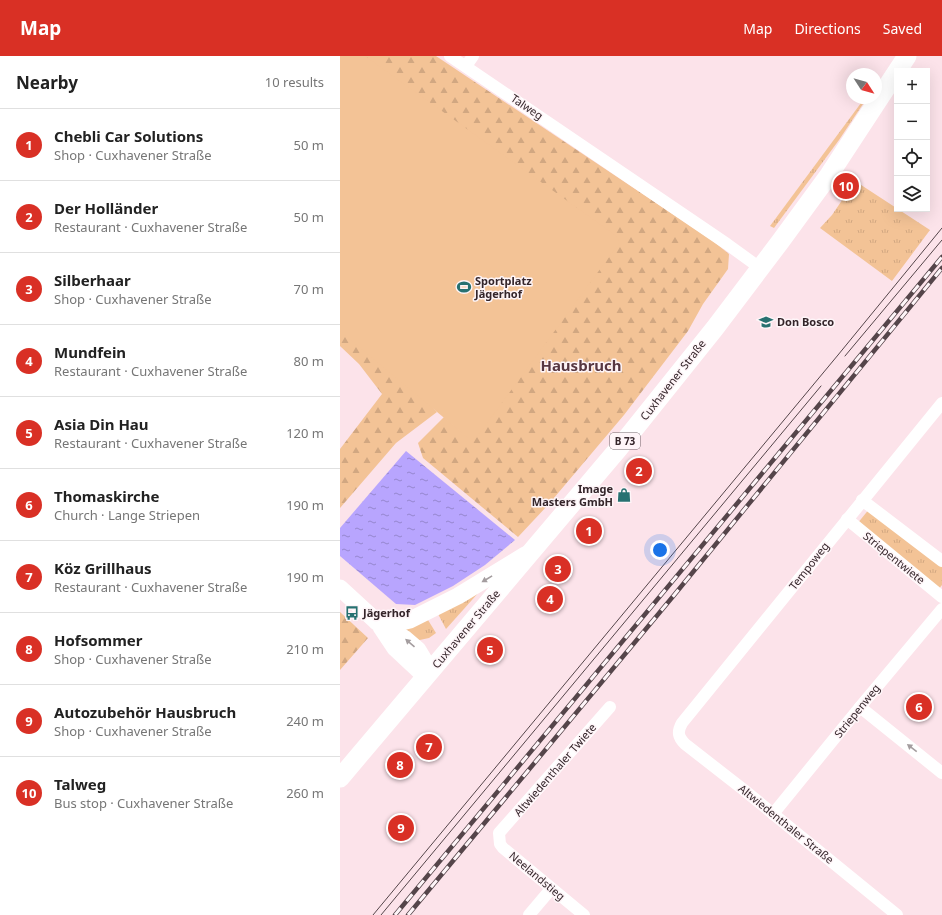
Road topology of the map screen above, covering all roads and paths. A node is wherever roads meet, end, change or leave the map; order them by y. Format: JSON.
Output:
{"nodes":[{"id":1,"x":450,"y":56,"type":"edge"},
{"id":2,"x":473,"y":56,"type":"edge"},
{"id":3,"x":906,"y":56,"type":"edge"},
{"id":4,"x":466,"y":66,"type":"junction"},
{"id":5,"x":760,"y":268,"type":"junction"},
{"id":6,"x":942,"y":403,"type":"edge"},
{"id":7,"x":862,"y":500,"type":"junction"},
{"id":8,"x":847,"y":519,"type":"junction"},
{"id":9,"x":532,"y":551,"type":"junction"},
{"id":10,"x":942,"y":561,"type":"edge"},
{"id":11,"x":340,"y":588,"type":"edge"},
{"id":12,"x":942,"y":597,"type":"edge"},
{"id":13,"x":942,"y":610,"type":"edge"},
{"id":14,"x":378,"y":622,"type":"junction"},
{"id":15,"x":425,"y":676,"type":"junction"},
{"id":16,"x":610,"y":707,"type":"dead end"},
{"id":17,"x":860,"y":707,"type":"junction"},
{"id":18,"x":678,"y":730,"type":"joint"},
{"id":19,"x":942,"y":773,"type":"edge"},
{"id":20,"x":340,"y":778,"type":"edge"},
{"id":21,"x":773,"y":814,"type":"junction"},
{"id":22,"x":499,"y":833,"type":"joint"},
{"id":23,"x":551,"y":888,"type":"junction"},
{"id":24,"x":529,"y":915,"type":"edge"},
{"id":25,"x":584,"y":915,"type":"edge"},
{"id":26,"x":897,"y":915,"type":"edge"}],
"edges":[{"from":1,"to":4,"type":"street","name":"Talweg"},
{"from":2,"to":4,"type":"street"},
{"from":3,"to":5,"type":"main road","name":"Cuxhavener Straße","number":"B 73"},
{"from":4,"to":5,"type":"street","name":"Talweg"},
{"from":5,"to":9,"type":"main road","name":"Cuxhavener Straße","number":"B 73"},
{"from":6,"to":7,"type":"street","name":"Tempoweg"},
{"from":7,"to":8,"type":"street","name":"Tempoweg"},
{"from":7,"to":10,"type":"street"},
{"from":8,"to":12,"type":"street","name":"Striepentwiete"},
{"from":8,"to":18,"type":"street","name":"Tempoweg"},
{"from":9,"to":14,"type":"main road","one_way":true},
{"from":9,"to":15,"type":"main road","name":"Cuxhavener Straße","number":"B 73"},
{"from":11,"to":14,"type":"main road"},
{"from":13,"to":17,"type":"street","name":"Striepenweg"},
{"from":14,"to":15,"type":"main road"},
{"from":15,"to":20,"type":"main road","name":"Cuxhavener Straße","number":"B 73"},
{"from":16,"to":22,"type":"street","name":"Altwiedenthaler Twiete"},
{"from":19,"to":17,"type":"street","one_way":true},
{"from":17,"to":21,"type":"street","name":"Striepenweg"},
{"from":18,"to":21,"type":"street","name":"Altwiedenthaler Straße"},
{"from":21,"to":26,"type":"street","name":"Altwiedenthaler Straße"},
{"from":22,"to":23,"type":"street","name":"Neelandstieg"},
{"from":23,"to":24,"type":"street"},
{"from":23,"to":25,"type":"street","name":"Neelandstieg"}]}
